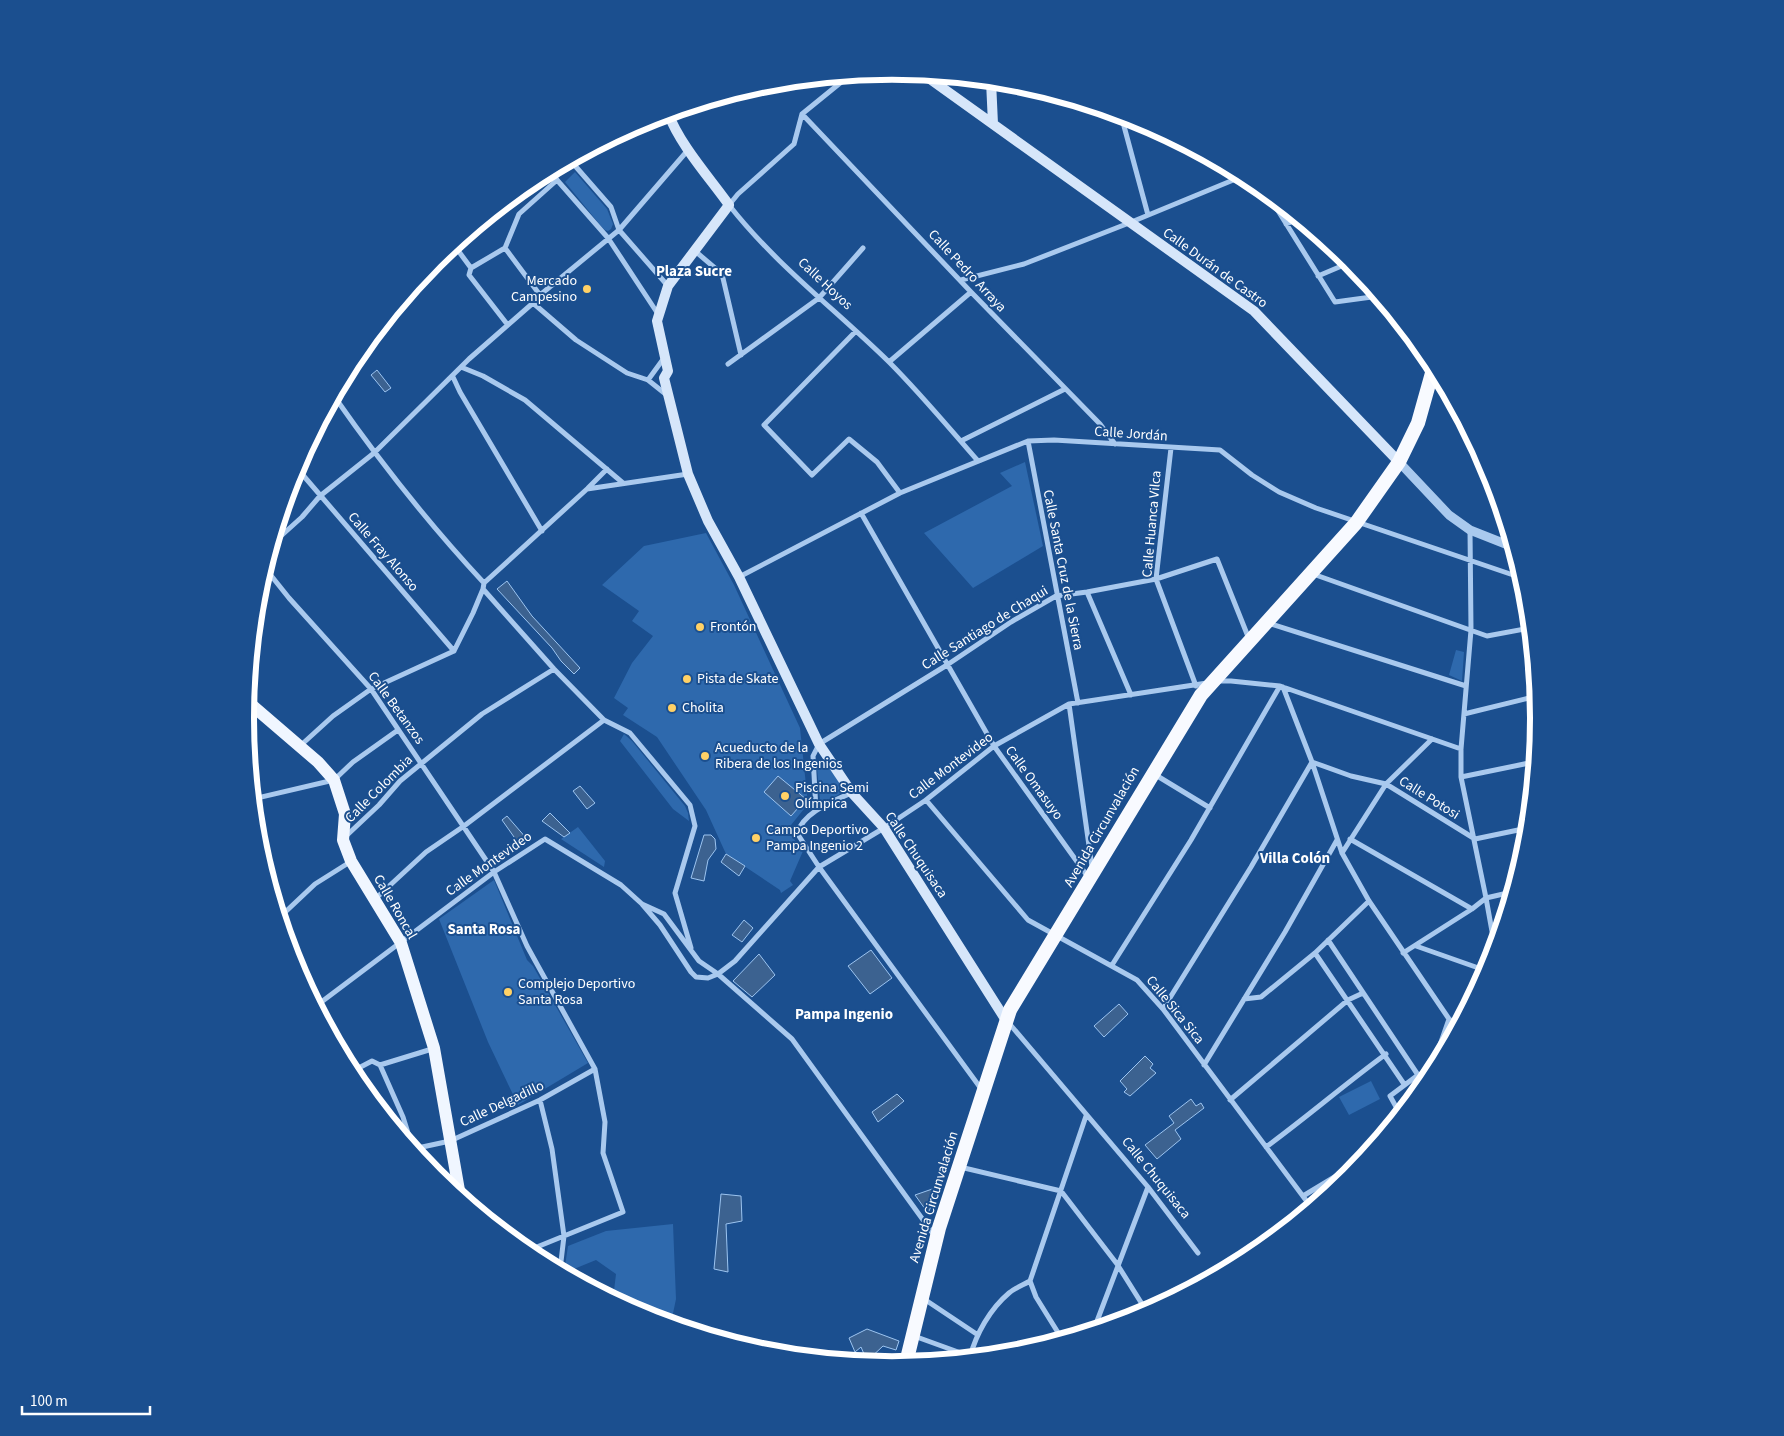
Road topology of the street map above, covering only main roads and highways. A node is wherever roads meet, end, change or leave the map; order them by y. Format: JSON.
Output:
{"nodes":[{"id":1,"x":937,"y":81,"type":"edge"},
{"id":2,"x":991,"y":88,"type":"edge"},
{"id":3,"x":671,"y":120,"type":"edge"},
{"id":4,"x":994,"y":124,"type":"junction"},
{"id":5,"x":668,"y":286,"type":"joint"},
{"id":6,"x":1431,"y":377,"type":"edge"},
{"id":7,"x":1399,"y":462,"type":"junction"},
{"id":8,"x":254,"y":707,"type":"edge"},
{"id":9,"x":1008,"y":1022,"type":"junction"},
{"id":10,"x":458,"y":1186,"type":"edge"},
{"id":11,"x":908,"y":1356,"type":"edge"}],
"edges":[{"from":1,"to":4,"type":"main road","name":"Calle Durán de Castro"},
{"from":2,"to":4,"type":"main road"},
{"from":3,"to":5,"type":"main road","name":"Calle Hoyos"},
{"from":4,"to":7,"type":"main road","name":"Calle Durán de Castro"},
{"from":5,"to":9,"type":"main road","name":"Calle Chuquisaca"},
{"from":6,"to":7,"type":"highway","name":"Avenida Circunvalación"},
{"from":7,"to":9,"type":"highway","name":"Avenida Circunvalación"},
{"from":8,"to":10,"type":"main road","name":"Calle Roncal"},
{"from":9,"to":11,"type":"highway","name":"Avenida Circunvalación"}]}
